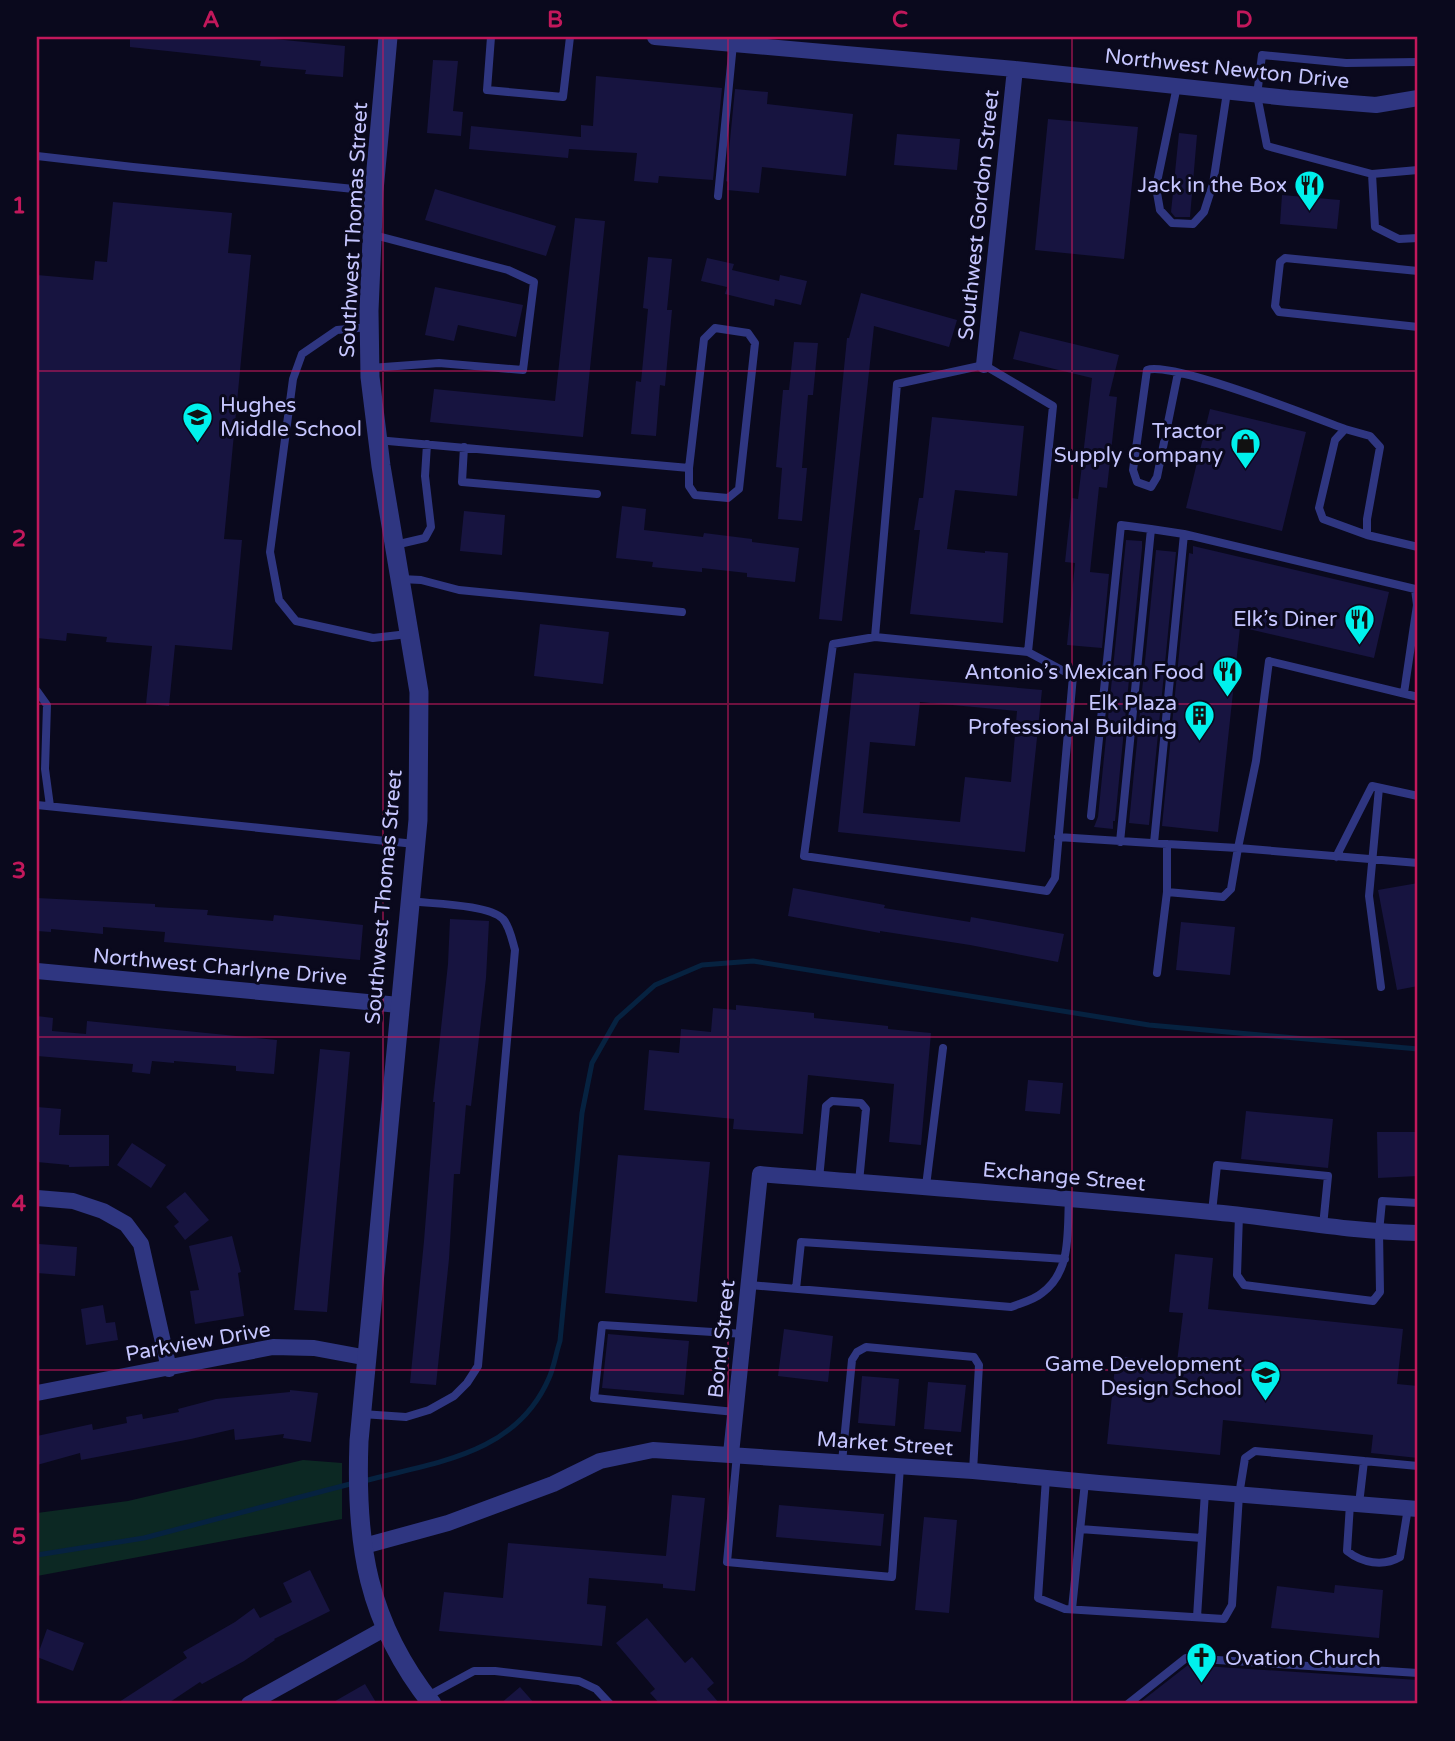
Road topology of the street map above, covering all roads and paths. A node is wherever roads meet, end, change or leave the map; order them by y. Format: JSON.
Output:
{"nodes":[{"id":1,"x":388,"y":37,"type":"edge"},
{"id":2,"x":491,"y":37,"type":"edge"},
{"id":3,"x":570,"y":37,"type":"edge"},
{"id":4,"x":655,"y":37,"type":"edge"},
{"id":5,"x":733,"y":44,"type":"junction"},
{"id":6,"x":1418,"y":62,"type":"edge"},
{"id":7,"x":1015,"y":69,"type":"junction"},
{"id":8,"x":1177,"y":86,"type":"junction"},
{"id":9,"x":1227,"y":92,"type":"junction"},
{"id":10,"x":1257,"y":95,"type":"junction"},
{"id":11,"x":1418,"y":98,"type":"edge"},
{"id":12,"x":37,"y":156,"type":"edge"},
{"id":13,"x":1418,"y":170,"type":"edge"},
{"id":14,"x":1371,"y":174,"type":"junction"},
{"id":15,"x":374,"y":191,"type":"junction"},
{"id":16,"x":718,"y":196,"type":"dead end"},
{"id":17,"x":373,"y":235,"type":"junction"},
{"id":18,"x":1418,"y":238,"type":"edge"},
{"id":19,"x":1418,"y":271,"type":"edge"},
{"id":20,"x":369,"y":327,"type":"junction"},
{"id":21,"x":1418,"y":327,"type":"edge"},
{"id":22,"x":985,"y":365,"type":"junction"},
{"id":23,"x":370,"y":368,"type":"junction"},
{"id":24,"x":1178,"y":373,"type":"junction"},
{"id":25,"x":1345,"y":429,"type":"junction"},
{"id":26,"x":377,"y":440,"type":"junction"},
{"id":27,"x":427,"y":443,"type":"junction"},
{"id":28,"x":464,"y":447,"type":"junction"},
{"id":29,"x":689,"y":468,"type":"junction"},
{"id":30,"x":597,"y":494,"type":"dead end"},
{"id":31,"x":1151,"y":529,"type":"junction"},
{"id":32,"x":1184,"y":534,"type":"junction"},
{"id":33,"x":1367,"y":535,"type":"junction"},
{"id":34,"x":395,"y":545,"type":"junction"},
{"id":35,"x":1418,"y":547,"type":"edge"},
{"id":36,"x":401,"y":579,"type":"junction"},
{"id":37,"x":682,"y":612,"type":"dead end"},
{"id":38,"x":410,"y":634,"type":"junction"},
{"id":39,"x":875,"y":637,"type":"junction"},
{"id":40,"x":1028,"y":652,"type":"junction"},
{"id":41,"x":37,"y":691,"type":"edge"},
{"id":42,"x":1404,"y":693,"type":"junction"},
{"id":43,"x":1418,"y":696,"type":"edge"},
{"id":44,"x":1379,"y":788,"type":"junction"},
{"id":45,"x":1418,"y":796,"type":"edge"},
{"id":46,"x":37,"y":805,"type":"edge"},
{"id":47,"x":50,"y":806,"type":"junction"},
{"id":48,"x":1091,"y":816,"type":"dead end"},
{"id":49,"x":1058,"y":837,"type":"junction"},
{"id":50,"x":1120,"y":842,"type":"junction"},
{"id":51,"x":1154,"y":843,"type":"junction"},
{"id":52,"x":415,"y":844,"type":"junction"},
{"id":53,"x":1167,"y":844,"type":"junction"},
{"id":54,"x":1238,"y":848,"type":"junction"},
{"id":55,"x":1336,"y":857,"type":"junction"},
{"id":56,"x":1372,"y":860,"type":"junction"},
{"id":57,"x":1418,"y":863,"type":"edge"},
{"id":58,"x":1167,"y":892,"type":"junction"},
{"id":59,"x":409,"y":901,"type":"junction"},
{"id":60,"x":37,"y":971,"type":"edge"},
{"id":61,"x":1157,"y":973,"type":"dead end"},
{"id":62,"x":1381,"y":987,"type":"dead end"},
{"id":63,"x":399,"y":1005,"type":"junction"},
{"id":64,"x":943,"y":1048,"type":"dead end"},
{"id":65,"x":819,"y":1179,"type":"junction"},
{"id":66,"x":859,"y":1182,"type":"junction"},
{"id":67,"x":926,"y":1186,"type":"junction"},
{"id":68,"x":37,"y":1198,"type":"edge"},
{"id":69,"x":1069,"y":1199,"type":"junction"},
{"id":70,"x":1418,"y":1203,"type":"edge"},
{"id":71,"x":1212,"y":1212,"type":"junction"},
{"id":72,"x":1239,"y":1215,"type":"junction"},
{"id":73,"x":1323,"y":1226,"type":"junction"},
{"id":74,"x":755,"y":1229,"type":"joint"},
{"id":75,"x":1379,"y":1232,"type":"junction"},
{"id":76,"x":1418,"y":1233,"type":"edge"},
{"id":77,"x":1065,"y":1259,"type":"junction"},
{"id":78,"x":749,"y":1285,"type":"junction"},
{"id":79,"x":796,"y":1289,"type":"junction"},
{"id":80,"x":744,"y":1334,"type":"junction"},
{"id":81,"x":368,"y":1358,"type":"junction"},
{"id":82,"x":169,"y":1369,"type":"junction"},
{"id":83,"x":37,"y":1393,"type":"edge"},
{"id":84,"x":735,"y":1412,"type":"junction"},
{"id":85,"x":362,"y":1414,"type":"junction"},
{"id":86,"x":734,"y":1454,"type":"junction"},
{"id":87,"x":1364,"y":1461,"type":"junction"},
{"id":88,"x":842,"y":1462,"type":"junction"},
{"id":89,"x":1418,"y":1466,"type":"edge"},
{"id":90,"x":900,"y":1467,"type":"junction"},
{"id":91,"x":973,"y":1471,"type":"junction"},
{"id":92,"x":1046,"y":1478,"type":"junction"},
{"id":93,"x":1085,"y":1482,"type":"junction"},
{"id":94,"x":1205,"y":1492,"type":"junction"},
{"id":95,"x":1239,"y":1494,"type":"junction"},
{"id":96,"x":1355,"y":1504,"type":"junction"},
{"id":97,"x":1413,"y":1509,"type":"edge"},
{"id":98,"x":1080,"y":1529,"type":"junction"},
{"id":99,"x":1202,"y":1538,"type":"junction"},
{"id":100,"x":364,"y":1546,"type":"junction"},
{"id":101,"x":1072,"y":1609,"type":"junction"},
{"id":102,"x":1197,"y":1617,"type":"junction"},
{"id":103,"x":384,"y":1629,"type":"junction"},
{"id":104,"x":1418,"y":1673,"type":"edge"},
{"id":105,"x":429,"y":1701,"type":"edge"},
{"id":106,"x":249,"y":1704,"type":"edge"},
{"id":107,"x":610,"y":1704,"type":"edge"},
{"id":108,"x":1128,"y":1704,"type":"edge"}],
"edges":[{"from":1,"to":15,"type":"street","name":"Southwest Thomas Street"},
{"from":2,"to":3,"type":"lane"},
{"from":4,"to":5,"type":"street","name":"Northwest Newton Drive"},
{"from":5,"to":7,"type":"street","name":"Northwest Newton Drive"},
{"from":5,"to":16,"type":"lane"},
{"from":6,"to":10,"type":"lane"},
{"from":7,"to":8,"type":"street","name":"Northwest Newton Drive"},
{"from":7,"to":22,"type":"street","name":"Southwest Gordon Street"},
{"from":8,"to":9,"type":"street","name":"Northwest Newton Drive"},
{"from":8,"to":9,"type":"lane"},
{"from":9,"to":10,"type":"street","name":"Northwest Newton Drive"},
{"from":10,"to":11,"type":"street","name":"Northwest Newton Drive"},
{"from":10,"to":14,"type":"lane"},
{"from":12,"to":15,"type":"lane"},
{"from":13,"to":14,"type":"lane"},
{"from":14,"to":18,"type":"lane"},
{"from":15,"to":17,"type":"street","name":"Southwest Thomas Street"},
{"from":17,"to":20,"type":"street","name":"Southwest Thomas Street"},
{"from":17,"to":23,"type":"lane"},
{"from":19,"to":21,"type":"lane"},
{"from":20,"to":23,"type":"street","name":"Southwest Thomas Street"},
{"from":20,"to":38,"type":"lane"},
{"from":22,"to":39,"type":"lane"},
{"from":22,"to":40,"type":"lane"},
{"from":23,"to":26,"type":"street","name":"Southwest Thomas Street"},
{"from":24,"to":24,"type":"lane"},
{"from":24,"to":25,"type":"lane"},
{"from":25,"to":33,"type":"lane"},
{"from":25,"to":33,"type":"lane"},
{"from":26,"to":27,"type":"lane"},
{"from":26,"to":34,"type":"street","name":"Southwest Thomas Street"},
{"from":27,"to":28,"type":"lane"},
{"from":27,"to":34,"type":"lane"},
{"from":28,"to":29,"type":"lane"},
{"from":28,"to":30,"type":"lane"},
{"from":29,"to":29,"type":"lane"},
{"from":31,"to":32,"type":"lane"},
{"from":31,"to":48,"type":"lane"},
{"from":31,"to":50,"type":"lane"},
{"from":32,"to":42,"type":"lane"},
{"from":32,"to":51,"type":"lane"},
{"from":33,"to":35,"type":"lane"},
{"from":34,"to":36,"type":"street","name":"Southwest Thomas Street"},
{"from":36,"to":37,"type":"lane"},
{"from":36,"to":38,"type":"street","name":"Southwest Thomas Street"},
{"from":38,"to":52,"type":"street","name":"Southwest Thomas Street"},
{"from":39,"to":40,"type":"lane"},
{"from":39,"to":49,"type":"lane"},
{"from":40,"to":49,"type":"lane"},
{"from":41,"to":47,"type":"lane"},
{"from":42,"to":43,"type":"lane"},
{"from":42,"to":54,"type":"lane"},
{"from":44,"to":45,"type":"lane"},
{"from":44,"to":55,"type":"lane"},
{"from":44,"to":56,"type":"lane"},
{"from":46,"to":47,"type":"lane"},
{"from":47,"to":52,"type":"lane"},
{"from":49,"to":50,"type":"lane"},
{"from":50,"to":51,"type":"lane"},
{"from":51,"to":53,"type":"lane"},
{"from":52,"to":59,"type":"street","name":"Southwest Thomas Street"},
{"from":53,"to":54,"type":"lane"},
{"from":53,"to":58,"type":"lane"},
{"from":54,"to":55,"type":"lane"},
{"from":54,"to":58,"type":"lane"},
{"from":55,"to":56,"type":"lane"},
{"from":56,"to":57,"type":"lane"},
{"from":56,"to":62,"type":"lane"},
{"from":58,"to":61,"type":"lane"},
{"from":59,"to":63,"type":"street","name":"Southwest Thomas Street"},
{"from":59,"to":85,"type":"lane"},
{"from":60,"to":63,"type":"street","name":"Northwest Charlyne Drive"},
{"from":63,"to":81,"type":"street","name":"Southwest Thomas Street"},
{"from":64,"to":67,"type":"lane"},
{"from":65,"to":66,"type":"street","name":"Exchange Street"},
{"from":65,"to":66,"type":"lane"},
{"from":65,"to":74,"type":"street","name":"Exchange Street"},
{"from":66,"to":67,"type":"street","name":"Exchange Street"},
{"from":67,"to":69,"type":"street","name":"Exchange Street"},
{"from":68,"to":82,"type":"street"},
{"from":69,"to":71,"type":"street","name":"Exchange Street"},
{"from":69,"to":77,"type":"lane"},
{"from":70,"to":75,"type":"lane"},
{"from":71,"to":72,"type":"street","name":"Exchange Street"},
{"from":71,"to":73,"type":"lane"},
{"from":72,"to":73,"type":"street","name":"Exchange Street"},
{"from":72,"to":75,"type":"lane"},
{"from":73,"to":75,"type":"street","name":"Exchange Street"},
{"from":74,"to":78,"type":"street","name":"Bond Street"},
{"from":75,"to":76,"type":"street","name":"Exchange Street"},
{"from":77,"to":79,"type":"lane"},
{"from":77,"to":79,"type":"lane"},
{"from":78,"to":79,"type":"lane"},
{"from":78,"to":80,"type":"street","name":"Bond Street"},
{"from":80,"to":84,"type":"street","name":"Bond Street"},
{"from":80,"to":84,"type":"lane"},
{"from":81,"to":82,"type":"street","name":"Parkview Drive"},
{"from":81,"to":85,"type":"street","name":"Southwest Thomas Street"},
{"from":82,"to":83,"type":"street","name":"Parkview Drive"},
{"from":84,"to":86,"type":"street","name":"Bond Street"},
{"from":85,"to":100,"type":"street","name":"Southwest Thomas Street"},
{"from":86,"to":88,"type":"street","name":"Market Street"},
{"from":86,"to":90,"type":"lane"},
{"from":86,"to":100,"type":"street","name":"Market Street"},
{"from":87,"to":89,"type":"lane"},
{"from":87,"to":95,"type":"lane"},
{"from":87,"to":96,"type":"lane"},
{"from":88,"to":90,"type":"street","name":"Market Street"},
{"from":88,"to":91,"type":"lane"},
{"from":90,"to":91,"type":"street","name":"Market Street"},
{"from":91,"to":92,"type":"street","name":"Market Street"},
{"from":92,"to":93,"type":"street","name":"Market Street"},
{"from":92,"to":101,"type":"lane"},
{"from":93,"to":94,"type":"street","name":"Market Street"},
{"from":93,"to":98,"type":"lane"},
{"from":94,"to":95,"type":"street","name":"Market Street"},
{"from":94,"to":99,"type":"lane"},
{"from":95,"to":96,"type":"street","name":"Market Street"},
{"from":95,"to":102,"type":"lane"},
{"from":96,"to":97,"type":"street","name":"Market Street"},
{"from":96,"to":97,"type":"lane"},
{"from":98,"to":99,"type":"lane"},
{"from":98,"to":101,"type":"lane"},
{"from":99,"to":102,"type":"lane"},
{"from":100,"to":103,"type":"street","name":"Southwest Thomas Street"},
{"from":101,"to":102,"type":"lane"},
{"from":103,"to":105,"type":"street","name":"Southwest Thomas Street"},
{"from":103,"to":106,"type":"street"},
{"from":104,"to":108,"type":"lane"},
{"from":105,"to":107,"type":"lane"}]}
